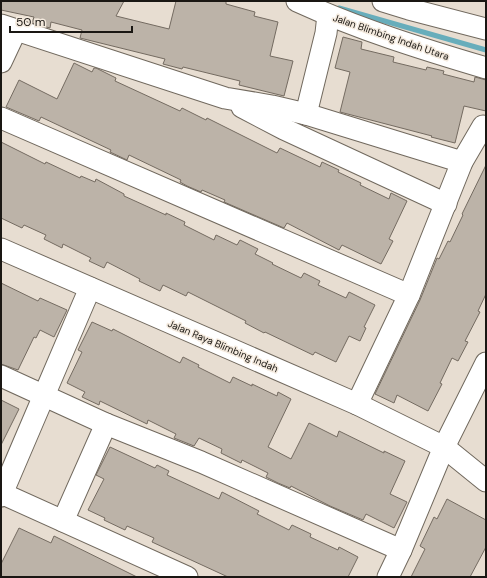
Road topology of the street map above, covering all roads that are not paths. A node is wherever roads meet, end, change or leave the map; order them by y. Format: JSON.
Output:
{"nodes":[{"id":1,"x":297,"y":1,"type":"edge"},
{"id":2,"x":383,"y":1,"type":"edge"},
{"id":3,"x":409,"y":5,"type":"edge"},
{"id":4,"x":328,"y":15,"type":"junction"},
{"id":5,"x":8,"y":27,"type":"edge"},
{"id":6,"x":486,"y":29,"type":"edge"},
{"id":7,"x":1,"y":62,"type":"edge"},
{"id":8,"x":486,"y":68,"type":"edge"},
{"id":9,"x":225,"y":98,"type":"junction"},
{"id":10,"x":306,"y":114,"type":"junction"},
{"id":11,"x":1,"y":118,"type":"edge"},
{"id":12,"x":483,"y":126,"type":"dead end"},
{"id":13,"x":462,"y":162,"type":"junction"},
{"id":14,"x":446,"y":204,"type":"junction"},
{"id":15,"x":1,"y":249,"type":"edge"},
{"id":16,"x":90,"y":288,"type":"junction"},
{"id":17,"x":409,"y":295,"type":"junction"},
{"id":18,"x":486,"y":363,"type":"edge"},
{"id":19,"x":1,"y":376,"type":"edge"},
{"id":20,"x":44,"y":396,"type":"junction"},
{"id":21,"x":357,"y":404,"type":"junction"},
{"id":22,"x":106,"y":424,"type":"junction"},
{"id":23,"x":444,"y":446,"type":"junction"},
{"id":24,"x":486,"y":481,"type":"edge"},
{"id":25,"x":1,"y":494,"type":"edge"},
{"id":26,"x":63,"y":521,"type":"junction"},
{"id":27,"x":401,"y":550,"type":"junction"},
{"id":28,"x":187,"y":577,"type":"edge"},
{"id":29,"x":388,"y":577,"type":"edge"}],
"edges":[{"from":1,"to":4,"type":"street","name":"Jalan Blimbing Indah Utara"},
{"from":2,"to":3,"type":"street"},
{"from":3,"to":6,"type":"street"},
{"from":4,"to":8,"type":"street","name":"Jalan Blimbing Indah Utara"},
{"from":4,"to":10,"type":"street"},
{"from":5,"to":7,"type":"street"},
{"from":5,"to":9,"type":"street"},
{"from":9,"to":10,"type":"street"},
{"from":9,"to":14,"type":"street"},
{"from":10,"to":13,"type":"street"},
{"from":11,"to":17,"type":"street"},
{"from":12,"to":13,"type":"street"},
{"from":13,"to":14,"type":"street"},
{"from":14,"to":17,"type":"street"},
{"from":15,"to":16,"type":"street","name":"Jalan Raya Blimbing Indah"},
{"from":16,"to":20,"type":"street"},
{"from":16,"to":21,"type":"street","name":"Jalan Raya Blimbing Indah"},
{"from":17,"to":21,"type":"street"},
{"from":18,"to":23,"type":"street"},
{"from":19,"to":20,"type":"street"},
{"from":20,"to":22,"type":"street"},
{"from":20,"to":25,"type":"street"},
{"from":21,"to":23,"type":"street","name":"Jalan Raya Blimbing Indah"},
{"from":22,"to":26,"type":"street"},
{"from":22,"to":27,"type":"street"},
{"from":23,"to":24,"type":"street","name":"Jalan Raya Blimbing Indah"},
{"from":23,"to":27,"type":"street"},
{"from":25,"to":26,"type":"street"},
{"from":26,"to":28,"type":"street"},
{"from":27,"to":29,"type":"street"}]}
